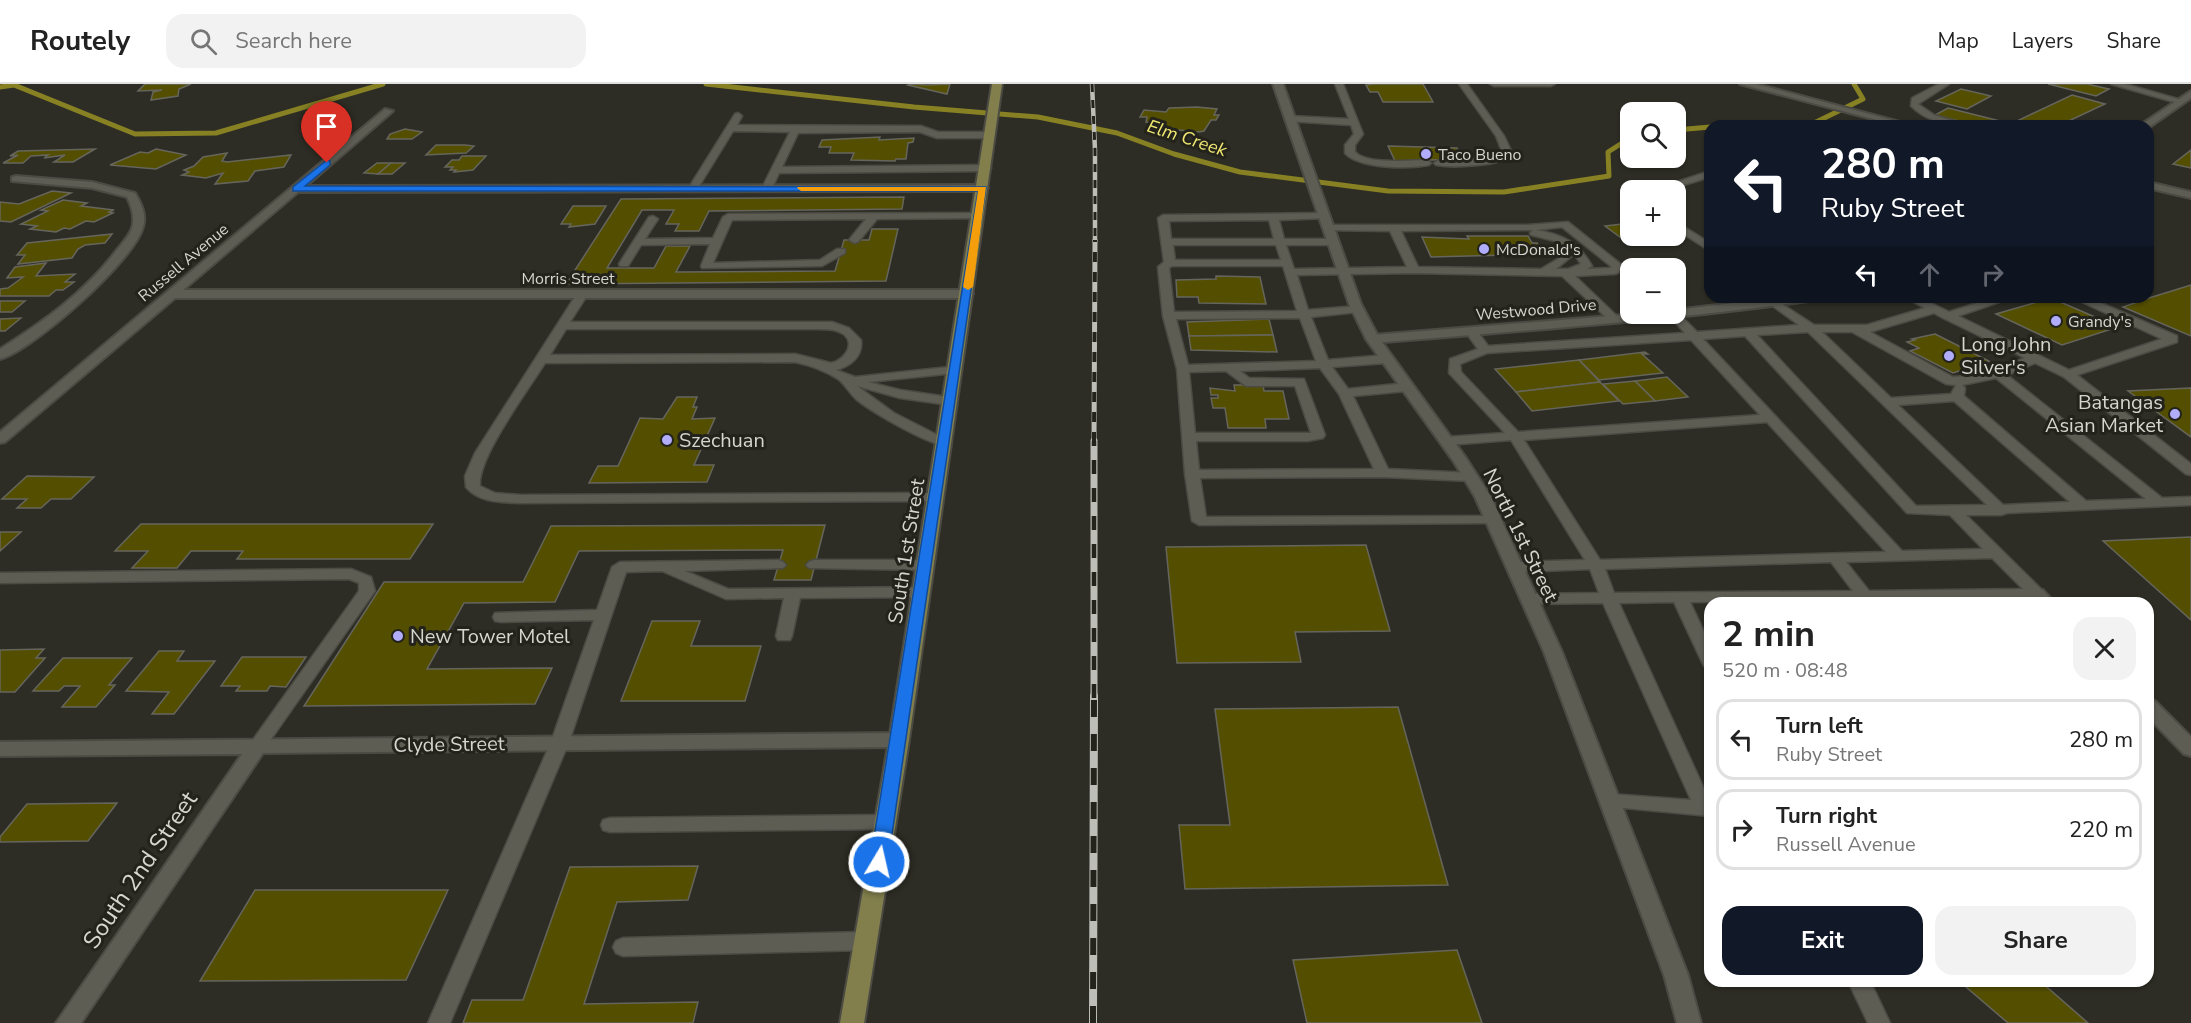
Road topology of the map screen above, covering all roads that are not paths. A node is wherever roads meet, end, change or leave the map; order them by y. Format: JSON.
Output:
{"nodes":[{"id":1,"x":997,"y":84,"type":"edge"},
{"id":2,"x":1278,"y":84,"type":"edge"},
{"id":3,"x":1339,"y":84,"type":"edge"},
{"id":4,"x":1463,"y":84,"type":"edge"},
{"id":5,"x":1494,"y":84,"type":"edge"},
{"id":6,"x":1551,"y":84,"type":"edge"},
{"id":7,"x":1745,"y":84,"type":"edge"},
{"id":8,"x":1945,"y":84,"type":"edge"},
{"id":9,"x":2115,"y":84,"type":"edge"},
{"id":10,"x":2191,"y":94,"type":"edge"},
{"id":11,"x":2181,"y":101,"type":"junction"},
{"id":12,"x":388,"y":111,"type":"dead end"},
{"id":13,"x":738,"y":116,"type":"dead end"},
{"id":14,"x":1290,"y":118,"type":"junction"},
{"id":15,"x":1352,"y":118,"type":"junction"},
{"id":16,"x":1885,"y":120,"type":"edge"},
{"id":17,"x":1942,"y":120,"type":"edge"},
{"id":18,"x":2153,"y":120,"type":"edge"},
{"id":19,"x":730,"y":128,"type":"junction"},
{"id":20,"x":795,"y":130,"type":"junction"},
{"id":21,"x":989,"y":133,"type":"junction"},
{"id":22,"x":1426,"y":163,"type":"dead end"},
{"id":23,"x":1439,"y":163,"type":"dead end"},
{"id":24,"x":986,"y":168,"type":"junction"},
{"id":25,"x":776,"y":170,"type":"junction"},
{"id":26,"x":1704,"y":176,"type":"edge"},
{"id":27,"x":16,"y":179,"type":"dead end"},
{"id":28,"x":1686,"y":181,"type":"edge"},
{"id":29,"x":2154,"y":186,"type":"edge"},
{"id":30,"x":767,"y":188,"type":"junction"},
{"id":31,"x":983,"y":188,"type":"junction"},
{"id":32,"x":296,"y":189,"type":"junction"},
{"id":33,"x":693,"y":189,"type":"junction"},
{"id":34,"x":2191,"y":195,"type":"edge"},
{"id":35,"x":874,"y":216,"type":"junction"},
{"id":36,"x":978,"y":216,"type":"junction"},
{"id":37,"x":1273,"y":217,"type":"junction"},
{"id":38,"x":653,"y":219,"type":"dead end"},
{"id":39,"x":1326,"y":222,"type":"junction"},
{"id":40,"x":1394,"y":228,"type":"junction"},
{"id":41,"x":1421,"y":228,"type":"junction"},
{"id":42,"x":1686,"y":232,"type":"edge"},
{"id":43,"x":854,"y":240,"type":"dead end"},
{"id":44,"x":718,"y":241,"type":"junction"},
{"id":45,"x":639,"y":242,"type":"junction"},
{"id":46,"x":1167,"y":242,"type":"junction"},
{"id":47,"x":1280,"y":242,"type":"junction"},
{"id":48,"x":1704,"y":244,"type":"edge"},
{"id":49,"x":1573,"y":249,"type":"junction"},
{"id":50,"x":841,"y":250,"type":"dead end"},
{"id":51,"x":1170,"y":263,"type":"junction"},
{"id":52,"x":624,"y":264,"type":"dead end"},
{"id":53,"x":1288,"y":267,"type":"junction"},
{"id":54,"x":1342,"y":270,"type":"junction"},
{"id":55,"x":1414,"y":270,"type":"junction"},
{"id":56,"x":1542,"y":273,"type":"junction"},
{"id":57,"x":1566,"y":273,"type":"junction"},
{"id":58,"x":170,"y":294,"type":"junction"},
{"id":59,"x":582,"y":294,"type":"junction"},
{"id":60,"x":967,"y":294,"type":"junction"},
{"id":61,"x":1760,"y":303,"type":"edge"},
{"id":62,"x":1786,"y":303,"type":"edge"},
{"id":63,"x":1922,"y":303,"type":"edge"},
{"id":64,"x":1989,"y":303,"type":"edge"},
{"id":65,"x":2091,"y":303,"type":"edge"},
{"id":66,"x":1358,"y":309,"type":"junction"},
{"id":67,"x":1935,"y":309,"type":"junction"},
{"id":68,"x":1686,"y":312,"type":"edge"},
{"id":69,"x":1304,"y":314,"type":"junction"},
{"id":70,"x":1169,"y":316,"type":"junction"},
{"id":71,"x":1947,"y":316,"type":"junction"},
{"id":72,"x":1620,"y":318,"type":"edge"},
{"id":73,"x":1614,"y":319,"type":"junction"},
{"id":74,"x":1683,"y":324,"type":"edge"},
{"id":75,"x":561,"y":326,"type":"junction"},
{"id":76,"x":1812,"y":328,"type":"junction"},
{"id":77,"x":1855,"y":329,"type":"junction"},
{"id":78,"x":1471,"y":331,"type":"junction"},
{"id":79,"x":1748,"y":332,"type":"junction"},
{"id":80,"x":1692,"y":335,"type":"junction"},
{"id":81,"x":1373,"y":339,"type":"junction"},
{"id":82,"x":1485,"y":350,"type":"junction"},
{"id":83,"x":0,"y":355,"type":"edge"},
{"id":84,"x":2035,"y":358,"type":"junction"},
{"id":85,"x":541,"y":359,"type":"junction"},
{"id":86,"x":1386,"y":359,"type":"junction"},
{"id":87,"x":1323,"y":364,"type":"junction"},
{"id":88,"x":817,"y":365,"type":"junction"},
{"id":89,"x":1228,"y":367,"type":"junction"},
{"id":90,"x":955,"y":369,"type":"junction"},
{"id":91,"x":1183,"y":369,"type":"junction"},
{"id":92,"x":1998,"y":374,"type":"junction"},
{"id":93,"x":2068,"y":374,"type":"junction"},
{"id":94,"x":845,"y":379,"type":"junction"},
{"id":95,"x":1960,"y":382,"type":"junction"},
{"id":96,"x":1407,"y":387,"type":"junction"},
{"id":97,"x":1345,"y":393,"type":"junction"},
{"id":98,"x":1957,"y":397,"type":"junction"},
{"id":99,"x":950,"y":401,"type":"junction"},
{"id":100,"x":1887,"y":402,"type":"junction"},
{"id":101,"x":1770,"y":418,"type":"junction"},
{"id":102,"x":1514,"y":435,"type":"junction"},
{"id":103,"x":1190,"y":436,"type":"junction"},
{"id":104,"x":0,"y":439,"type":"edge"},
{"id":105,"x":1447,"y":441,"type":"junction"},
{"id":106,"x":944,"y":442,"type":"junction"},
{"id":107,"x":2191,"y":471,"type":"edge"},
{"id":108,"x":1383,"y":473,"type":"junction"},
{"id":109,"x":1192,"y":474,"type":"junction"},
{"id":110,"x":1471,"y":477,"type":"junction"},
{"id":111,"x":936,"y":497,"type":"junction"},
{"id":112,"x":2191,"y":501,"type":"edge"},
{"id":113,"x":2160,"y":503,"type":"junction"},
{"id":114,"x":2083,"y":506,"type":"junction"},
{"id":115,"x":1954,"y":511,"type":"junction"},
{"id":116,"x":2001,"y":511,"type":"junction"},
{"id":117,"x":1493,"y":520,"type":"junction"},
{"id":118,"x":1996,"y":554,"type":"junction"},
{"id":119,"x":1898,"y":556,"type":"junction"},
{"id":120,"x":1835,"y":558,"type":"junction"},
{"id":121,"x":1595,"y":564,"type":"junction"},
{"id":122,"x":778,"y":565,"type":"dead end"},
{"id":123,"x":814,"y":565,"type":"dead end"},
{"id":124,"x":925,"y":565,"type":"junction"},
{"id":125,"x":662,"y":567,"type":"junction"},
{"id":126,"x":1515,"y":567,"type":"junction"},
{"id":127,"x":0,"y":578,"type":"edge"},
{"id":128,"x":921,"y":592,"type":"junction"},
{"id":129,"x":793,"y":593,"type":"junction"},
{"id":130,"x":1864,"y":595,"type":"junction"},
{"id":131,"x":1679,"y":596,"type":"junction"},
{"id":132,"x":1608,"y":597,"type":"junction"},
{"id":133,"x":1982,"y":597,"type":"edge"},
{"id":134,"x":2040,"y":597,"type":"edge"},
{"id":135,"x":1529,"y":599,"type":"junction"},
{"id":136,"x":604,"y":615,"type":"junction"},
{"id":137,"x":501,"y":617,"type":"dead end"},
{"id":138,"x":784,"y":636,"type":"dead end"},
{"id":139,"x":1704,"y":650,"type":"edge"},
{"id":140,"x":2154,"y":712,"type":"edge"},
{"id":141,"x":899,"y":740,"type":"junction"},
{"id":142,"x":560,"y":742,"type":"junction"},
{"id":143,"x":256,"y":748,"type":"junction"},
{"id":144,"x":0,"y":749,"type":"edge"},
{"id":145,"x":2191,"y":749,"type":"edge"},
{"id":146,"x":1610,"y":801,"type":"junction"},
{"id":147,"x":1704,"y":803,"type":"edge"},
{"id":148,"x":1704,"y":809,"type":"edge"},
{"id":149,"x":885,"y":822,"type":"junction"},
{"id":150,"x":610,"y":825,"type":"dead end"},
{"id":151,"x":866,"y":941,"type":"junction"},
{"id":152,"x":623,"y":947,"type":"dead end"},
{"id":153,"x":1862,"y":987,"type":"edge"},
{"id":154,"x":68,"y":1023,"type":"edge"},
{"id":155,"x":439,"y":1023,"type":"edge"},
{"id":156,"x":852,"y":1023,"type":"edge"},
{"id":157,"x":1689,"y":1023,"type":"edge"},
{"id":158,"x":1879,"y":1023,"type":"edge"}],
"edges":[{"from":1,"to":21,"type":"main road","name":"South 1st Street"},
{"from":2,"to":14,"type":"street","name":"North 1st Street"},
{"from":3,"to":15,"type":"lane"},
{"from":4,"to":23,"type":"lane"},
{"from":5,"to":6,"type":"lane"},
{"from":7,"to":16,"type":"street"},
{"from":8,"to":17,"type":"lane"},
{"from":9,"to":11,"type":"lane"},
{"from":10,"to":11,"type":"street"},
{"from":11,"to":18,"type":"street"},
{"from":12,"to":32,"type":"street","name":"Russell Avenue"},
{"from":13,"to":19,"type":"lane"},
{"from":14,"to":15,"type":"lane"},
{"from":14,"to":39,"type":"street","name":"North 1st Street"},
{"from":15,"to":22,"type":"lane"},
{"from":19,"to":20,"type":"lane"},
{"from":19,"to":33,"type":"lane"},
{"from":20,"to":21,"type":"lane"},
{"from":20,"to":25,"type":"lane"},
{"from":21,"to":24,"type":"main road","name":"South 1st Street"},
{"from":24,"to":25,"type":"lane"},
{"from":24,"to":31,"type":"main road","name":"South 1st Street"},
{"from":25,"to":30,"type":"lane"},
{"from":26,"to":28,"type":"lane"},
{"from":27,"to":83,"type":"street"},
{"from":29,"to":34,"type":"street"},
{"from":30,"to":31,"type":"street"},
{"from":30,"to":33,"type":"street"},
{"from":31,"to":36,"type":"main road","name":"South 1st Street"},
{"from":32,"to":33,"type":"street"},
{"from":32,"to":58,"type":"street","name":"Russell Avenue"},
{"from":35,"to":36,"type":"lane"},
{"from":35,"to":43,"type":"lane"},
{"from":35,"to":44,"type":"lane"},
{"from":36,"to":60,"type":"main road","name":"South 1st Street"},
{"from":37,"to":39,"type":"lane"},
{"from":37,"to":46,"type":"lane"},
{"from":37,"to":47,"type":"lane"},
{"from":38,"to":45,"type":"lane"},
{"from":39,"to":40,"type":"lane"},
{"from":39,"to":47,"type":"lane"},
{"from":39,"to":54,"type":"street","name":"North 1st Street"},
{"from":40,"to":41,"type":"lane"},
{"from":40,"to":55,"type":"lane"},
{"from":41,"to":49,"type":"lane"},
{"from":41,"to":57,"type":"lane"},
{"from":42,"to":48,"type":"lane"},
{"from":44,"to":45,"type":"lane"},
{"from":44,"to":50,"type":"lane"},
{"from":45,"to":52,"type":"lane"},
{"from":46,"to":47,"type":"lane"},
{"from":46,"to":51,"type":"lane"},
{"from":47,"to":53,"type":"lane"},
{"from":49,"to":56,"type":"lane"},
{"from":49,"to":57,"type":"lane"},
{"from":51,"to":53,"type":"lane"},
{"from":51,"to":70,"type":"lane"},
{"from":53,"to":54,"type":"lane"},
{"from":53,"to":69,"type":"lane"},
{"from":54,"to":55,"type":"lane"},
{"from":54,"to":66,"type":"street","name":"North 1st Street"},
{"from":55,"to":56,"type":"lane"},
{"from":56,"to":57,"type":"lane"},
{"from":57,"to":73,"type":"lane"},
{"from":58,"to":59,"type":"street","name":"Morris Street"},
{"from":58,"to":104,"type":"street","name":"Russell Avenue"},
{"from":59,"to":60,"type":"street","name":"Morris Street"},
{"from":59,"to":75,"type":"lane"},
{"from":60,"to":90,"type":"main road","name":"South 1st Street"},
{"from":61,"to":68,"type":"street","name":"Westwood Drive"},
{"from":62,"to":76,"type":"lane"},
{"from":63,"to":67,"type":"lane"},
{"from":64,"to":71,"type":"lane"},
{"from":65,"to":93,"type":"lane"},
{"from":66,"to":69,"type":"lane"},
{"from":66,"to":81,"type":"street","name":"North 1st Street"},
{"from":67,"to":71,"type":"lane"},
{"from":67,"to":77,"type":"lane"},
{"from":69,"to":70,"type":"lane"},
{"from":69,"to":87,"type":"lane"},
{"from":70,"to":91,"type":"lane"},
{"from":71,"to":84,"type":"lane"},
{"from":72,"to":73,"type":"street","name":"Westwood Drive"},
{"from":73,"to":78,"type":"street","name":"Westwood Drive"},
{"from":74,"to":80,"type":"lane"},
{"from":75,"to":85,"type":"lane"},
{"from":75,"to":88,"type":"lane"},
{"from":76,"to":77,"type":"lane"},
{"from":76,"to":79,"type":"lane"},
{"from":76,"to":100,"type":"lane"},
{"from":77,"to":95,"type":"lane"},
{"from":78,"to":81,"type":"street","name":"Westwood Drive"},
{"from":78,"to":82,"type":"lane"},
{"from":79,"to":80,"type":"lane"},
{"from":79,"to":115,"type":"lane"},
{"from":80,"to":82,"type":"lane"},
{"from":80,"to":101,"type":"lane"},
{"from":81,"to":86,"type":"street","name":"North 1st Street"},
{"from":82,"to":102,"type":"lane"},
{"from":84,"to":92,"type":"lane"},
{"from":84,"to":93,"type":"lane"},
{"from":85,"to":88,"type":"lane"},
{"from":85,"to":111,"type":"lane"},
{"from":86,"to":87,"type":"lane"},
{"from":86,"to":96,"type":"street","name":"North 1st Street"},
{"from":87,"to":89,"type":"lane"},
{"from":87,"to":97,"type":"lane"},
{"from":88,"to":94,"type":"lane"},
{"from":89,"to":91,"type":"lane"},
{"from":89,"to":103,"type":"lane"},
{"from":90,"to":94,"type":"lane"},
{"from":90,"to":99,"type":"main road","name":"South 1st Street"},
{"from":91,"to":103,"type":"lane"},
{"from":92,"to":95,"type":"lane"},
{"from":92,"to":113,"type":"lane"},
{"from":93,"to":107,"type":"lane"},
{"from":94,"to":99,"type":"lane"},
{"from":94,"to":106,"type":"lane"},
{"from":95,"to":98,"type":"lane"},
{"from":96,"to":97,"type":"lane"},
{"from":96,"to":105,"type":"street","name":"North 1st Street"},
{"from":97,"to":108,"type":"lane"},
{"from":98,"to":100,"type":"lane"},
{"from":98,"to":114,"type":"lane"},
{"from":99,"to":106,"type":"main road","name":"South 1st Street"},
{"from":100,"to":116,"type":"lane"},
{"from":101,"to":102,"type":"lane"},
{"from":101,"to":119,"type":"lane"},
{"from":102,"to":105,"type":"lane"},
{"from":102,"to":121,"type":"lane"},
{"from":103,"to":109,"type":"lane"},
{"from":105,"to":110,"type":"street","name":"North 1st Street"},
{"from":106,"to":111,"type":"main road","name":"South 1st Street"},
{"from":108,"to":109,"type":"lane"},
{"from":108,"to":110,"type":"lane"},
{"from":109,"to":117,"type":"lane"},
{"from":110,"to":117,"type":"street","name":"North 1st Street"},
{"from":111,"to":124,"type":"main road","name":"South 1st Street"},
{"from":112,"to":113,"type":"lane"},
{"from":113,"to":114,"type":"lane"},
{"from":114,"to":116,"type":"lane"},
{"from":115,"to":116,"type":"lane"},
{"from":115,"to":118,"type":"lane"},
{"from":117,"to":126,"type":"street","name":"North 1st Street"},
{"from":118,"to":119,"type":"lane"},
{"from":118,"to":134,"type":"lane"},
{"from":119,"to":120,"type":"lane"},
{"from":120,"to":121,"type":"lane"},
{"from":120,"to":130,"type":"lane"},
{"from":121,"to":126,"type":"lane"},
{"from":121,"to":132,"type":"lane"},
{"from":122,"to":125,"type":"lane"},
{"from":123,"to":124,"type":"lane"},
{"from":124,"to":128,"type":"main road","name":"South 1st Street"},
{"from":125,"to":129,"type":"lane"},
{"from":125,"to":136,"type":"lane"},
{"from":126,"to":135,"type":"street","name":"North 1st Street"},
{"from":127,"to":143,"type":"lane"},
{"from":128,"to":129,"type":"lane"},
{"from":128,"to":141,"type":"main road","name":"South 1st Street"},
{"from":129,"to":138,"type":"lane"},
{"from":130,"to":131,"type":"lane"},
{"from":130,"to":133,"type":"lane"},
{"from":131,"to":132,"type":"lane"},
{"from":131,"to":139,"type":"lane"},
{"from":132,"to":135,"type":"lane"},
{"from":132,"to":147,"type":"lane"},
{"from":135,"to":146,"type":"street","name":"North 1st Street"},
{"from":136,"to":137,"type":"lane"},
{"from":136,"to":142,"type":"lane"},
{"from":140,"to":145,"type":"street"},
{"from":141,"to":142,"type":"street","name":"Clyde Street"},
{"from":141,"to":149,"type":"main road","name":"South 1st Street"},
{"from":142,"to":143,"type":"street","name":"Clyde Street"},
{"from":142,"to":155,"type":"lane"},
{"from":143,"to":144,"type":"street","name":"Clyde Street"},
{"from":143,"to":154,"type":"street","name":"South 2nd Street"},
{"from":146,"to":148,"type":"lane"},
{"from":146,"to":157,"type":"street","name":"North 1st Street"},
{"from":149,"to":150,"type":"lane"},
{"from":149,"to":151,"type":"main road","name":"South 1st Street"},
{"from":151,"to":152,"type":"lane"},
{"from":151,"to":156,"type":"main road","name":"South 1st Street"},
{"from":153,"to":158,"type":"lane"}]}
